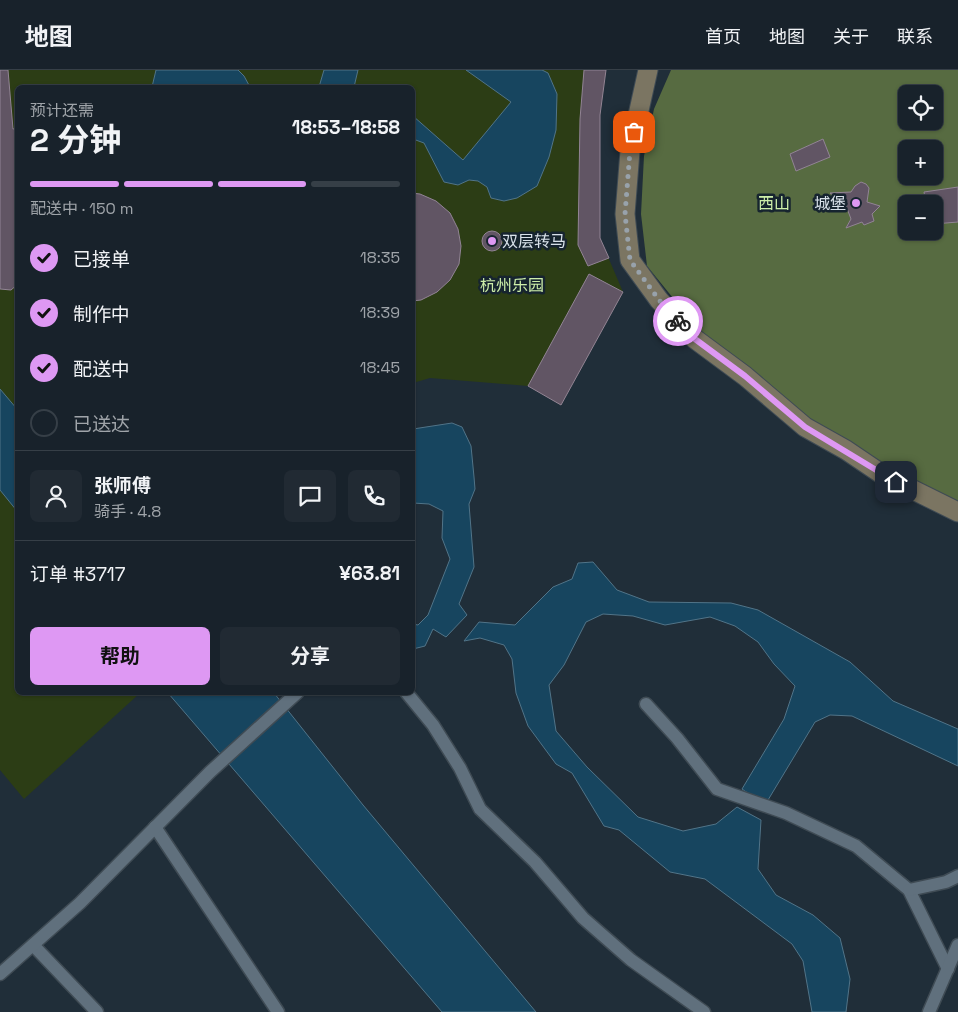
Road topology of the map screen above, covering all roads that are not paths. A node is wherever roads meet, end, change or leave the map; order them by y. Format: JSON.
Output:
{"nodes":[{"id":1,"x":648,"y":70,"type":"edge"},
{"id":2,"x":958,"y":512,"type":"edge"},
{"id":3,"x":295,"y":695,"type":"edge"},
{"id":4,"x":408,"y":695,"type":"edge"},
{"id":5,"x":646,"y":704,"type":"dead end"},
{"id":6,"x":156,"y":827,"type":"junction"},
{"id":7,"x":958,"y":876,"type":"edge"},
{"id":8,"x":909,"y":890,"type":"junction"},
{"id":9,"x":33,"y":945,"type":"junction"},
{"id":10,"x":958,"y":945,"type":"edge"},
{"id":11,"x":948,"y":969,"type":"junction"},
{"id":12,"x":0,"y":974,"type":"edge"},
{"id":13,"x":97,"y":1012,"type":"edge"},
{"id":14,"x":278,"y":1012,"type":"edge"},
{"id":15,"x":704,"y":1012,"type":"edge"},
{"id":16,"x":929,"y":1012,"type":"edge"}],
"edges":[{"from":1,"to":2,"type":"main road"},
{"from":3,"to":6,"type":"street"},
{"from":4,"to":15,"type":"street"},
{"from":5,"to":8,"type":"street"},
{"from":6,"to":9,"type":"street"},
{"from":6,"to":14,"type":"street"},
{"from":7,"to":8,"type":"street"},
{"from":8,"to":11,"type":"street"},
{"from":9,"to":12,"type":"street"},
{"from":9,"to":13,"type":"street"},
{"from":10,"to":11,"type":"street"},
{"from":11,"to":16,"type":"street"}]}
